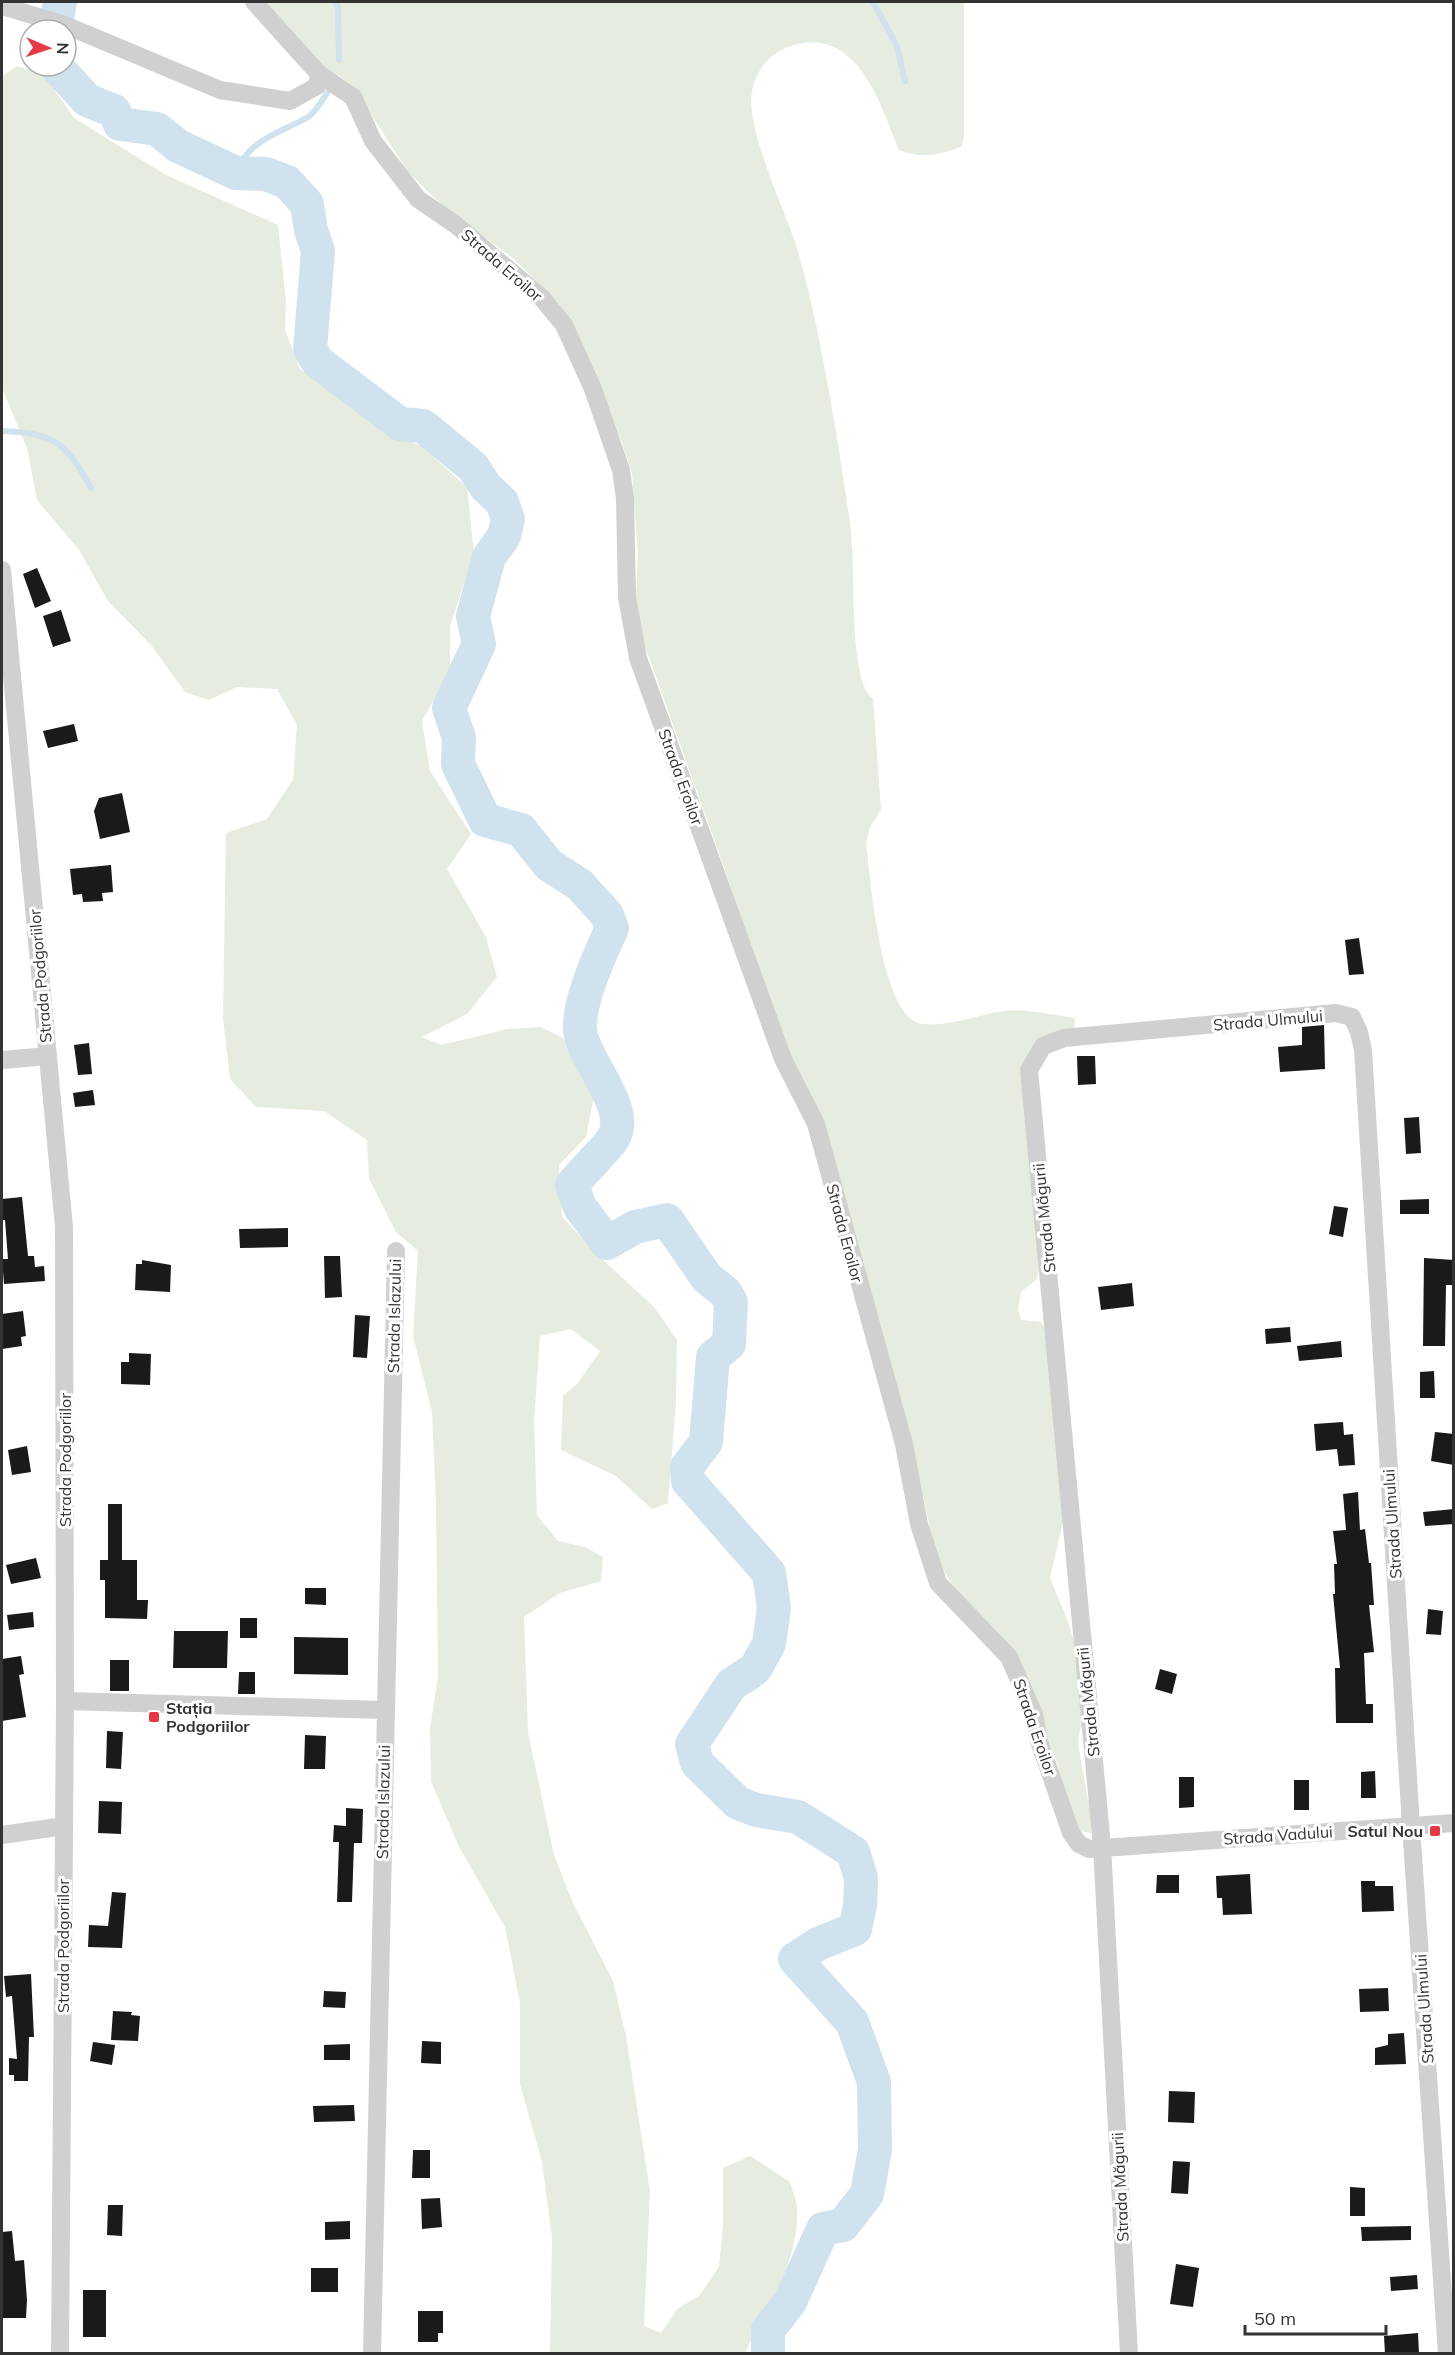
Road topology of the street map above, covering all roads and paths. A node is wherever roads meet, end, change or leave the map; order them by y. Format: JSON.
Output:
{"nodes":[{"id":1,"x":254,"y":2,"type":"edge"},
{"id":2,"x":2,"y":6,"type":"edge"},
{"id":3,"x":319,"y":74,"type":"junction"},
{"id":4,"x":2,"y":570,"type":"edge"},
{"id":5,"x":1038,"y":1054,"type":"joint"},
{"id":6,"x":48,"y":1056,"type":"junction"},
{"id":7,"x":2,"y":1060,"type":"edge"},
{"id":8,"x":396,"y":1251,"type":"dead end"},
{"id":9,"x":65,"y":1701,"type":"junction"},
{"id":10,"x":384,"y":1710,"type":"junction"},
{"id":11,"x":1454,"y":1824,"type":"edge"},
{"id":12,"x":64,"y":1826,"type":"junction"},
{"id":13,"x":1411,"y":1826,"type":"junction"},
{"id":14,"x":2,"y":1835,"type":"edge"},
{"id":15,"x":1102,"y":1846,"type":"junction"},
{"id":16,"x":60,"y":2354,"type":"edge"},
{"id":17,"x":372,"y":2354,"type":"edge"},
{"id":18,"x":1130,"y":2354,"type":"edge"},
{"id":19,"x":1448,"y":2354,"type":"edge"}],
"edges":[{"from":1,"to":3,"type":"street"},
{"from":2,"to":3,"type":"street"},
{"from":3,"to":15,"type":"street","name":"Strada Eroilor"},
{"from":4,"to":6,"type":"street","name":"Strada Podgoriilor"},
{"from":5,"to":13,"type":"street","name":"Strada Ulmului"},
{"from":5,"to":15,"type":"street","name":"Strada Măgurii"},
{"from":6,"to":7,"type":"street"},
{"from":6,"to":9,"type":"street","name":"Strada Podgoriilor"},
{"from":8,"to":10,"type":"street","name":"Strada Islazului"},
{"from":9,"to":10,"type":"street"},
{"from":9,"to":12,"type":"street","name":"Strada Podgoriilor"},
{"from":10,"to":17,"type":"street","name":"Strada Islazului"},
{"from":11,"to":13,"type":"street","name":"Strada Vadului"},
{"from":12,"to":14,"type":"street"},
{"from":12,"to":16,"type":"street","name":"Strada Podgoriilor"},
{"from":13,"to":15,"type":"street","name":"Strada Vadului"},
{"from":13,"to":19,"type":"street","name":"Strada Ulmului"},
{"from":15,"to":18,"type":"street","name":"Strada Măgurii"}]}
